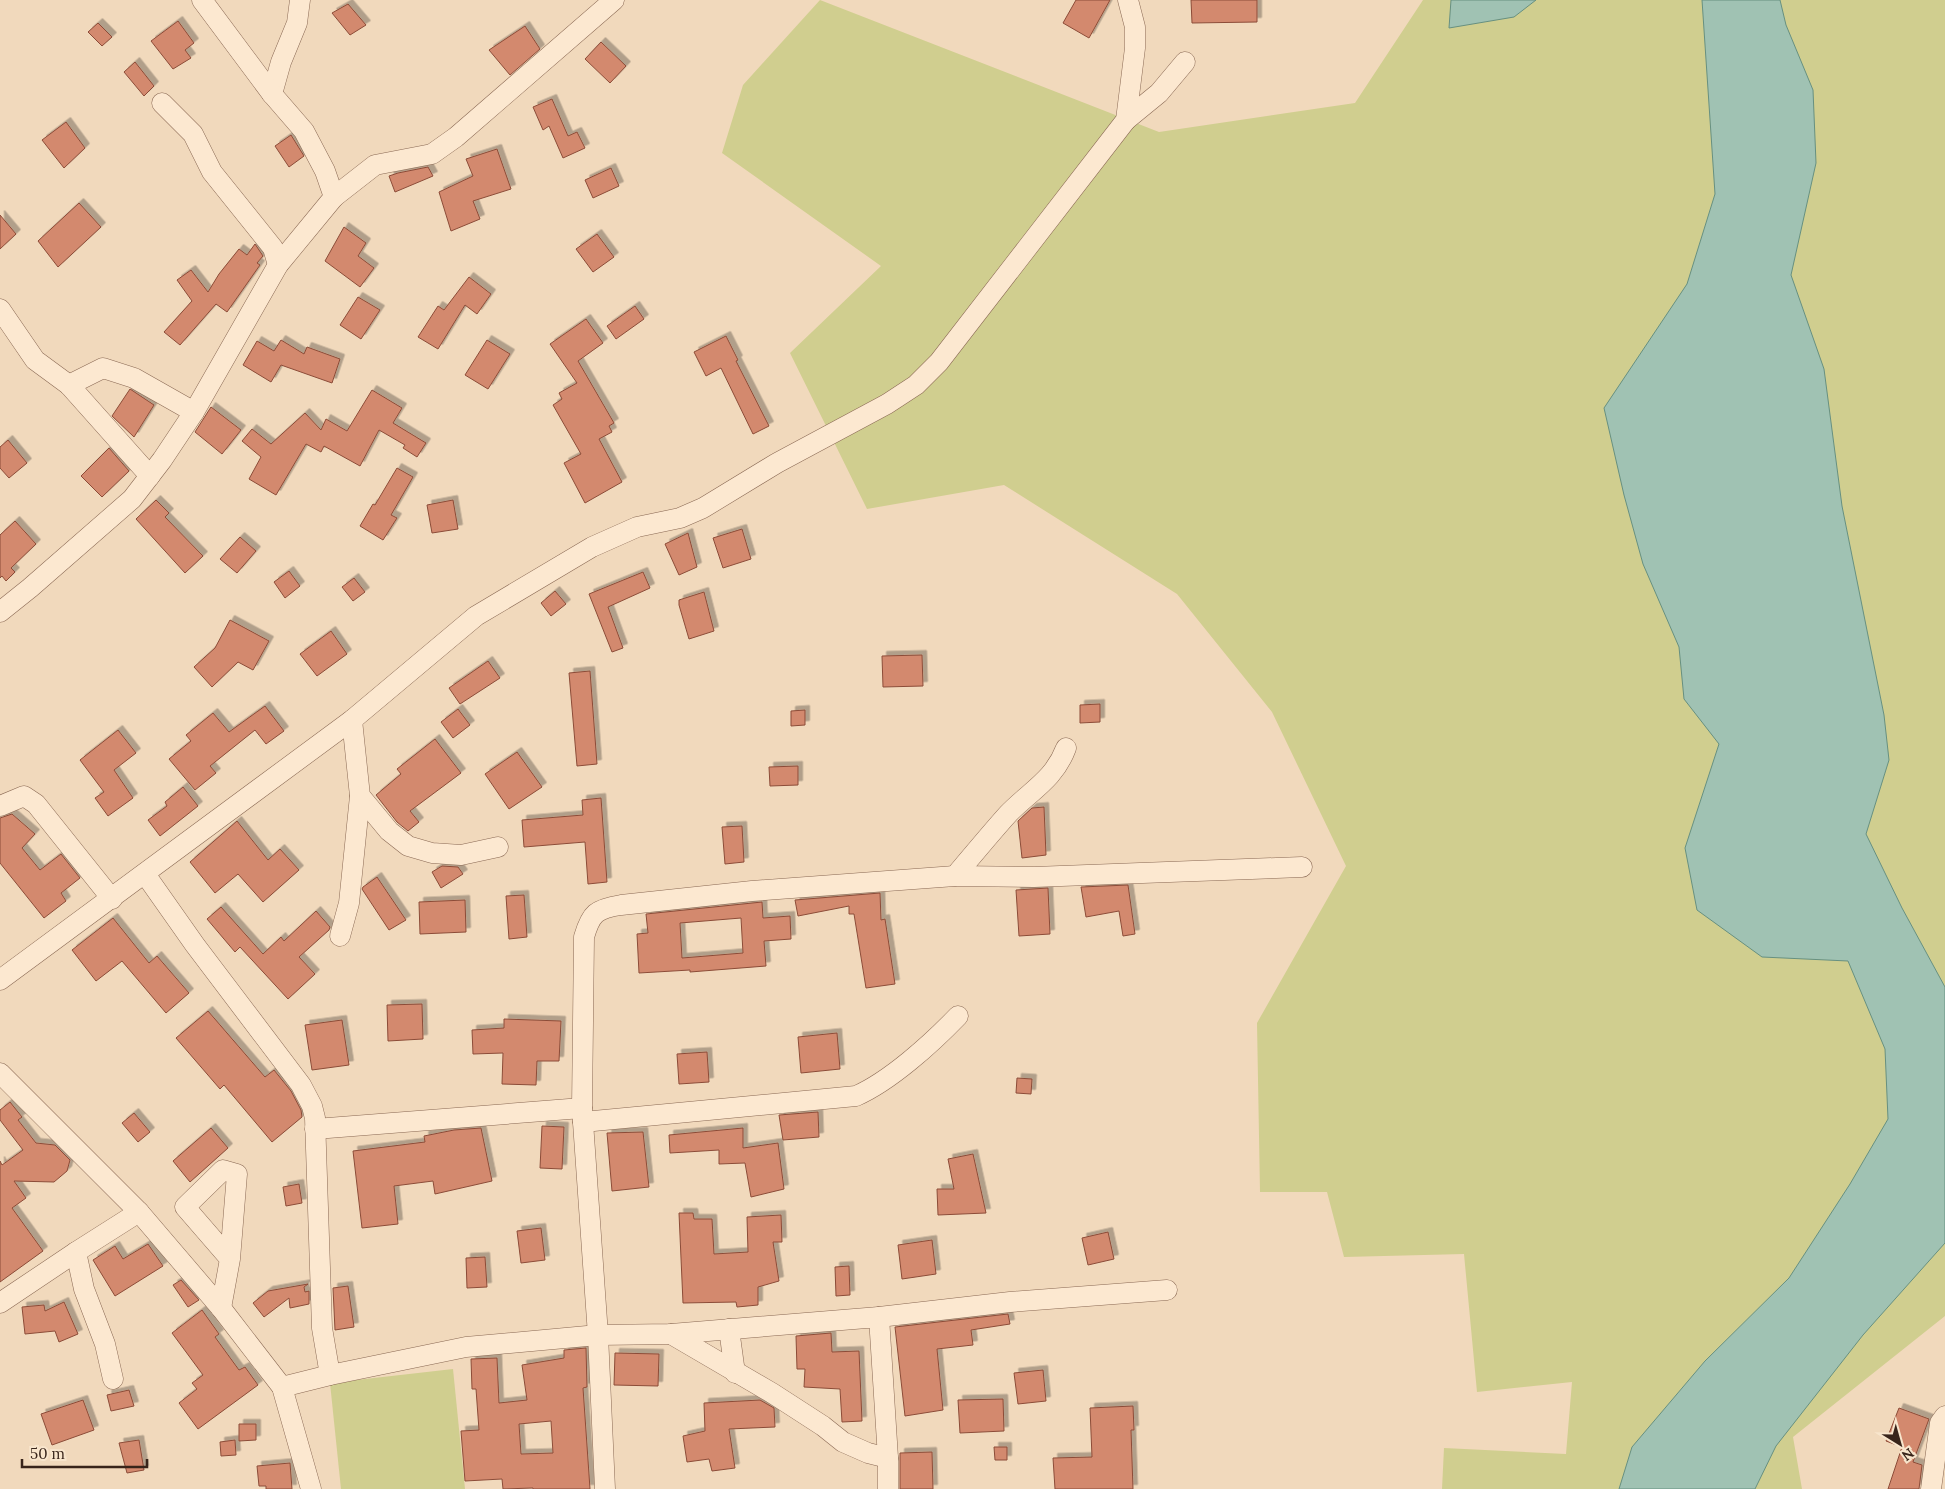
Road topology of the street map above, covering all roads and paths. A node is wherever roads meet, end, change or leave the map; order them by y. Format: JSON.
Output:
{"nodes":[{"id":1,"x":202,"y":0,"type":"edge"},
{"id":2,"x":300,"y":0,"type":"edge"},
{"id":3,"x":614,"y":0,"type":"edge"},
{"id":4,"x":1128,"y":0,"type":"edge"},
{"id":5,"x":1185,"y":62,"type":"dead end"},
{"id":6,"x":272,"y":94,"type":"junction"},
{"id":7,"x":162,"y":104,"type":"dead end"},
{"id":8,"x":1126,"y":120,"type":"junction"},
{"id":9,"x":334,"y":197,"type":"junction"},
{"id":10,"x":278,"y":266,"type":"junction"},
{"id":11,"x":0,"y":309,"type":"edge"},
{"id":12,"x":69,"y":385,"type":"junction"},
{"id":13,"x":194,"y":412,"type":"junction"},
{"id":14,"x":150,"y":476,"type":"junction"},
{"id":15,"x":0,"y":612,"type":"edge"},
{"id":16,"x":352,"y":720,"type":"junction"},
{"id":17,"x":1066,"y":748,"type":"dead end"},
{"id":18,"x":360,"y":796,"type":"junction"},
{"id":19,"x":0,"y":806,"type":"edge"},
{"id":20,"x":498,"y":847,"type":"dead end"},
{"id":21,"x":1302,"y":867,"type":"dead end"},
{"id":22,"x":144,"y":874,"type":"junction"},
{"id":23,"x":954,"y":876,"type":"junction"},
{"id":24,"x":112,"y":899,"type":"junction"},
{"id":25,"x":340,"y":936,"type":"dead end"},
{"id":26,"x":0,"y":980,"type":"edge"},
{"id":27,"x":958,"y":1016,"type":"dead end"},
{"id":28,"x":0,"y":1073,"type":"edge"},
{"id":29,"x":582,"y":1115,"type":"junction"},
{"id":30,"x":315,"y":1129,"type":"junction"},
{"id":31,"x":139,"y":1212,"type":"junction"},
{"id":32,"x":76,"y":1252,"type":"junction"},
{"id":33,"x":230,"y":1259,"type":"dead end"},
{"id":34,"x":1167,"y":1290,"type":"dead end"},
{"id":35,"x":0,"y":1303,"type":"edge"},
{"id":36,"x":221,"y":1308,"type":"junction"},
{"id":37,"x":879,"y":1317,"type":"junction"},
{"id":38,"x":729,"y":1329,"type":"junction"},
{"id":39,"x":671,"y":1334,"type":"junction"},
{"id":40,"x":598,"y":1335,"type":"junction"},
{"id":41,"x":735,"y":1373,"type":"junction"},
{"id":42,"x":330,"y":1375,"type":"junction"},
{"id":43,"x":113,"y":1379,"type":"dead end"},
{"id":44,"x":282,"y":1387,"type":"junction"},
{"id":45,"x":1945,"y":1416,"type":"edge"},
{"id":46,"x":888,"y":1458,"type":"junction"},
{"id":47,"x":311,"y":1489,"type":"edge"},
{"id":48,"x":605,"y":1489,"type":"edge"},
{"id":49,"x":888,"y":1489,"type":"edge"},
{"id":50,"x":1931,"y":1489,"type":"edge"}],
"edges":[{"from":1,"to":6,"type":"street"},
{"from":2,"to":6,"type":"street"},
{"from":3,"to":9,"type":"street"},
{"from":4,"to":8,"type":"street"},
{"from":5,"to":8,"type":"street"},
{"from":6,"to":9,"type":"street"},
{"from":7,"to":10,"type":"street"},
{"from":8,"to":16,"type":"street"},
{"from":9,"to":10,"type":"street"},
{"from":10,"to":13,"type":"street"},
{"from":11,"to":12,"type":"street"},
{"from":12,"to":13,"type":"street"},
{"from":12,"to":14,"type":"street"},
{"from":13,"to":14,"type":"street"},
{"from":14,"to":15,"type":"street"},
{"from":16,"to":18,"type":"street"},
{"from":16,"to":22,"type":"street"},
{"from":17,"to":23,"type":"street"},
{"from":18,"to":20,"type":"street"},
{"from":18,"to":25,"type":"street"},
{"from":19,"to":24,"type":"street"},
{"from":21,"to":23,"type":"street"},
{"from":22,"to":24,"type":"street"},
{"from":22,"to":30,"type":"street"},
{"from":23,"to":29,"type":"street"},
{"from":24,"to":26,"type":"street"},
{"from":27,"to":29,"type":"street"},
{"from":28,"to":31,"type":"street"},
{"from":29,"to":30,"type":"street"},
{"from":29,"to":40,"type":"street"},
{"from":30,"to":42,"type":"street"},
{"from":31,"to":32,"type":"street"},
{"from":31,"to":36,"type":"street"},
{"from":32,"to":35,"type":"street"},
{"from":32,"to":43,"type":"street"},
{"from":33,"to":36,"type":"street"},
{"from":34,"to":37,"type":"street"},
{"from":36,"to":44,"type":"street"},
{"from":37,"to":38,"type":"street"},
{"from":37,"to":46,"type":"street"},
{"from":38,"to":39,"type":"street"},
{"from":38,"to":41,"type":"street"},
{"from":39,"to":40,"type":"street"},
{"from":39,"to":41,"type":"street"},
{"from":40,"to":42,"type":"street"},
{"from":40,"to":48,"type":"street"},
{"from":41,"to":46,"type":"street"},
{"from":42,"to":44,"type":"street"},
{"from":44,"to":47,"type":"street"},
{"from":45,"to":50,"type":"street"},
{"from":46,"to":49,"type":"street"}]}
